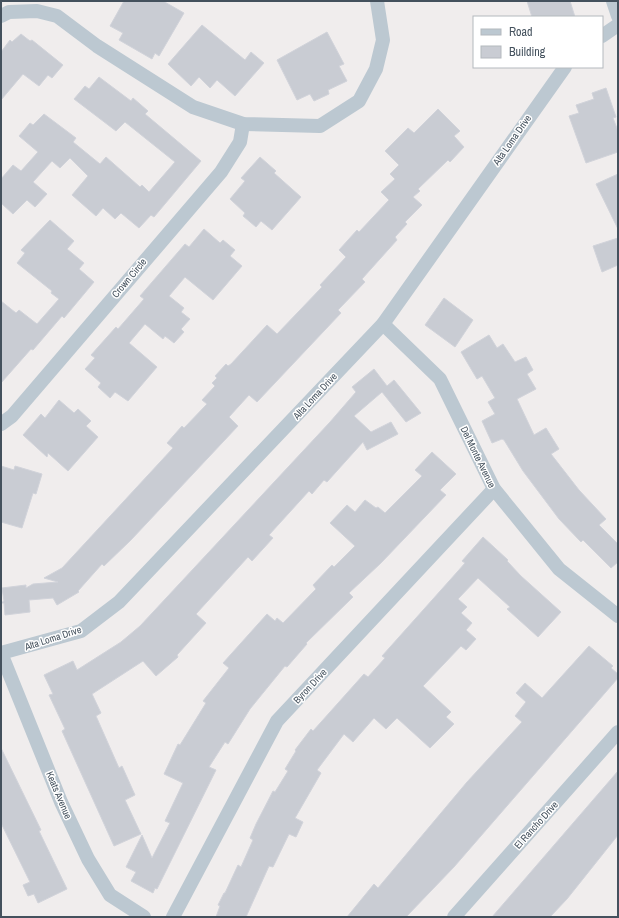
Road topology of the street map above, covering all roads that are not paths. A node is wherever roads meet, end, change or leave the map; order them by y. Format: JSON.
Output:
{"nodes":[{"id":1,"x":377,"y":1,"type":"edge"},
{"id":2,"x":613,"y":1,"type":"edge"},
{"id":3,"x":1,"y":16,"type":"edge"},
{"id":4,"x":618,"y":16,"type":"edge"},
{"id":5,"x":618,"y":25,"type":"edge"},
{"id":6,"x":603,"y":35,"type":"edge"},
{"id":7,"x":564,"y":68,"type":"edge"},
{"id":8,"x":243,"y":124,"type":"junction"},
{"id":9,"x":383,"y":324,"type":"junction"},
{"id":10,"x":1,"y":424,"type":"edge"},
{"id":11,"x":494,"y":490,"type":"junction"},
{"id":12,"x":618,"y":616,"type":"edge"},
{"id":13,"x":1,"y":653,"type":"edge"},
{"id":14,"x":618,"y":732,"type":"edge"},
{"id":15,"x":144,"y":917,"type":"edge"},
{"id":16,"x":173,"y":917,"type":"edge"},
{"id":17,"x":454,"y":917,"type":"edge"}],
"edges":[{"from":1,"to":8,"type":"street"},
{"from":2,"to":4,"type":"street"},
{"from":3,"to":8,"type":"street"},
{"from":5,"to":6,"type":"street"},
{"from":7,"to":9,"type":"street","name":"Alta Loma Drive"},
{"from":8,"to":10,"type":"street","name":"Crown Circle"},
{"from":9,"to":11,"type":"street","name":"Del Monte Avenue"},
{"from":9,"to":13,"type":"street","name":"Alta Loma Drive"},
{"from":11,"to":12,"type":"street","name":"Del Monte Avenue"},
{"from":11,"to":16,"type":"street","name":"Byron Drive"},
{"from":13,"to":15,"type":"street","name":"Keats Avenue"},
{"from":14,"to":17,"type":"street","name":"El Rancho Drive"}]}
